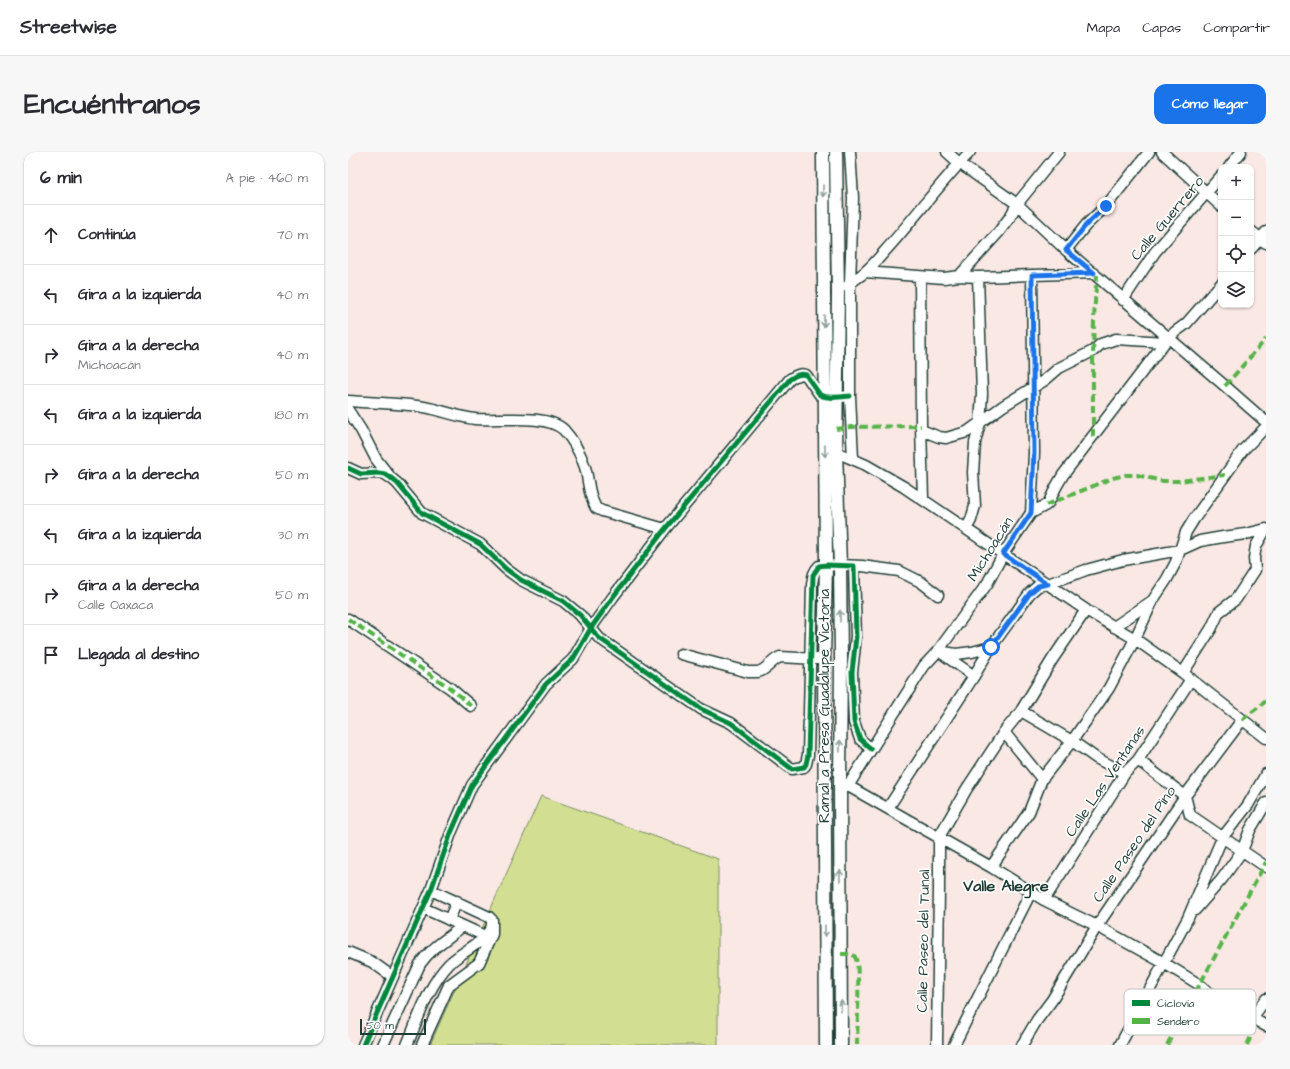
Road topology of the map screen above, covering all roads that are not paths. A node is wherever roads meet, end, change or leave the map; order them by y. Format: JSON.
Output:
{"nodes":[{"id":1,"x":823,"y":152,"type":"edge"},
{"id":2,"x":836,"y":152,"type":"edge"},
{"id":3,"x":850,"y":152,"type":"edge"},
{"id":4,"x":947,"y":152,"type":"edge"},
{"id":5,"x":970,"y":152,"type":"edge"},
{"id":6,"x":1059,"y":152,"type":"edge"},
{"id":7,"x":1148,"y":152,"type":"edge"},
{"id":8,"x":1162,"y":152,"type":"edge"},
{"id":9,"x":1241,"y":152,"type":"edge"},
{"id":10,"x":959,"y":164,"type":"junction"},
{"id":11,"x":1231,"y":164,"type":"edge"},
{"id":12,"x":1218,"y":180,"type":"edge"},
{"id":13,"x":1206,"y":194,"type":"junction"},
{"id":14,"x":1017,"y":204,"type":"junction"},
{"id":15,"x":1218,"y":204,"type":"edge"},
{"id":16,"x":1254,"y":233,"type":"edge"},
{"id":17,"x":1264,"y":238,"type":"edge"},
{"id":18,"x":1254,"y":246,"type":"edge"},
{"id":19,"x":1066,"y":250,"type":"junction"},
{"id":20,"x":865,"y":272,"type":"junction"},
{"id":21,"x":1094,"y":273,"type":"junction"},
{"id":22,"x":1032,"y":275,"type":"junction"},
{"id":23,"x":959,"y":276,"type":"junction"},
{"id":24,"x":920,"y":277,"type":"junction"},
{"id":25,"x":978,"y":277,"type":"junction"},
{"id":26,"x":850,"y":283,"type":"junction"},
{"id":27,"x":1218,"y":287,"type":"edge"},
{"id":28,"x":838,"y":294,"type":"junction"},
{"id":29,"x":1123,"y":300,"type":"junction"},
{"id":30,"x":1167,"y":340,"type":"junction"},
{"id":31,"x":1033,"y":387,"type":"junction"},
{"id":32,"x":850,"y":396,"type":"junction"},
{"id":33,"x":824,"y":397,"type":"junction"},
{"id":34,"x":837,"y":397,"type":"junction"},
{"id":35,"x":348,"y":401,"type":"edge"},
{"id":36,"x":348,"y":410,"type":"edge"},
{"id":37,"x":980,"y":422,"type":"junction"},
{"id":38,"x":1266,"y":422,"type":"edge"},
{"id":39,"x":1266,"y":427,"type":"edge"},
{"id":40,"x":921,"y":430,"type":"junction"},
{"id":41,"x":836,"y":452,"type":"junction"},
{"id":42,"x":853,"y":459,"type":"junction"},
{"id":43,"x":348,"y":468,"type":"edge"},
{"id":44,"x":391,"y":478,"type":"junction"},
{"id":45,"x":923,"y":499,"type":"junction"},
{"id":46,"x":1031,"y":513,"type":"junction"},
{"id":47,"x":966,"y":529,"type":"junction"},
{"id":48,"x":1266,"y":529,"type":"edge"},
{"id":49,"x":665,"y":530,"type":"junction"},
{"id":50,"x":1180,"y":550,"type":"junction"},
{"id":51,"x":1003,"y":554,"type":"junction"},
{"id":52,"x":826,"y":565,"type":"junction"},
{"id":53,"x":840,"y":565,"type":"junction"},
{"id":54,"x":854,"y":566,"type":"junction"},
{"id":55,"x":1048,"y":584,"type":"junction"},
{"id":56,"x":938,"y":595,"type":"dead end"},
{"id":57,"x":1153,"y":600,"type":"junction"},
{"id":58,"x":1086,"y":610,"type":"junction"},
{"id":59,"x":348,"y":619,"type":"edge"},
{"id":60,"x":1114,"y":627,"type":"junction"},
{"id":61,"x":591,"y":628,"type":"junction"},
{"id":62,"x":1135,"y":639,"type":"junction"},
{"id":63,"x":991,"y":647,"type":"junction"},
{"id":64,"x":938,"y":651,"type":"junction"},
{"id":65,"x":681,"y":654,"type":"dead end"},
{"id":66,"x":810,"y":658,"type":"junction"},
{"id":67,"x":824,"y":659,"type":"junction"},
{"id":68,"x":974,"y":676,"type":"junction"},
{"id":69,"x":1187,"y":676,"type":"junction"},
{"id":70,"x":471,"y":706,"type":"dead end"},
{"id":71,"x":1021,"y":711,"type":"junction"},
{"id":72,"x":1242,"y":720,"type":"junction"},
{"id":73,"x":1004,"y":732,"type":"junction"},
{"id":74,"x":1266,"y":738,"type":"edge"},
{"id":75,"x":1072,"y":740,"type":"junction"},
{"id":76,"x":871,"y":749,"type":"junction"},
{"id":77,"x":1138,"y":760,"type":"junction"},
{"id":78,"x":1125,"y":772,"type":"junction"},
{"id":79,"x":1266,"y":774,"type":"edge"},
{"id":80,"x":1042,"y":779,"type":"junction"},
{"id":81,"x":844,"y":784,"type":"junction"},
{"id":82,"x":1185,"y":796,"type":"junction"},
{"id":83,"x":1266,"y":803,"type":"edge"},
{"id":84,"x":888,"y":808,"type":"junction"},
{"id":85,"x":939,"y":837,"type":"junction"},
{"id":86,"x":1222,"y":838,"type":"junction"},
{"id":87,"x":1242,"y":851,"type":"junction"},
{"id":88,"x":991,"y":867,"type":"junction"},
{"id":89,"x":1265,"y":867,"type":"edge"},
{"id":90,"x":432,"y":890,"type":"junction"},
{"id":91,"x":1031,"y":892,"type":"junction"},
{"id":92,"x":1044,"y":900,"type":"junction"},
{"id":93,"x":457,"y":901,"type":"junction"},
{"id":94,"x":423,"y":908,"type":"junction"},
{"id":95,"x":1188,"y":918,"type":"junction"},
{"id":96,"x":449,"y":920,"type":"junction"},
{"id":97,"x":492,"y":925,"type":"junction"},
{"id":98,"x":463,"y":926,"type":"junction"},
{"id":99,"x":1097,"y":926,"type":"junction"},
{"id":100,"x":485,"y":936,"type":"junction"},
{"id":101,"x":348,"y":952,"type":"edge"},
{"id":102,"x":1164,"y":963,"type":"junction"},
{"id":103,"x":393,"y":977,"type":"junction"},
{"id":104,"x":1150,"y":989,"type":"edge"},
{"id":105,"x":1205,"y":989,"type":"edge"},
{"id":106,"x":1266,"y":999,"type":"edge"},
{"id":107,"x":1256,"y":1013,"type":"edge"},
{"id":108,"x":1256,"y":1020,"type":"edge"},
{"id":109,"x":1266,"y":1026,"type":"edge"},
{"id":110,"x":1125,"y":1035,"type":"edge"},
{"id":111,"x":363,"y":1045,"type":"edge"},
{"id":112,"x":383,"y":1045,"type":"edge"},
{"id":113,"x":407,"y":1045,"type":"edge"},
{"id":114,"x":422,"y":1045,"type":"edge"},
{"id":115,"x":826,"y":1045,"type":"edge"},
{"id":116,"x":841,"y":1045,"type":"edge"},
{"id":117,"x":937,"y":1045,"type":"edge"},
{"id":118,"x":954,"y":1045,"type":"edge"},
{"id":119,"x":1022,"y":1045,"type":"edge"},
{"id":120,"x":1120,"y":1045,"type":"edge"}],
"edges":[{"from":1,"to":33,"type":"main road","name":"Ramal a Presa Guadalupe Victoria","one_way":true},
{"from":2,"to":28,"type":"main road","name":"Ramal a Presa Guadalupe Victoria"},
{"from":3,"to":26,"type":"street"},
{"from":4,"to":10,"type":"street"},
{"from":5,"to":10,"type":"street"},
{"from":6,"to":14,"type":"street"},
{"from":7,"to":19,"type":"street"},
{"from":8,"to":13,"type":"street"},
{"from":9,"to":11,"type":"street"},
{"from":10,"to":14,"type":"street"},
{"from":10,"to":20,"type":"street"},
{"from":12,"to":13,"type":"street","name":"Calle Guerrero"},
{"from":13,"to":15,"type":"street"},
{"from":13,"to":29,"type":"street","name":"Calle Guerrero"},
{"from":14,"to":19,"type":"street"},
{"from":14,"to":23,"type":"street"},
{"from":16,"to":17,"type":"street"},
{"from":17,"to":18,"type":"street"},
{"from":19,"to":21,"type":"street"},
{"from":20,"to":24,"type":"street"},
{"from":20,"to":26,"type":"street"},
{"from":21,"to":22,"type":"street"},
{"from":21,"to":29,"type":"street"},
{"from":22,"to":25,"type":"street"},
{"from":22,"to":31,"type":"street"},
{"from":23,"to":24,"type":"street"},
{"from":23,"to":25,"type":"street"},
{"from":24,"to":40,"type":"street"},
{"from":25,"to":37,"type":"street"},
{"from":26,"to":28,"type":"street"},
{"from":26,"to":32,"type":"street"},
{"from":27,"to":30,"type":"street","name":"Michoacán"},
{"from":28,"to":34,"type":"main road","name":"Ramal a Presa Guadalupe Victoria"},
{"from":29,"to":30,"type":"street"},
{"from":30,"to":31,"type":"street"},
{"from":30,"to":38,"type":"street"},
{"from":30,"to":46,"type":"street","name":"Michoacán"},
{"from":31,"to":37,"type":"street"},
{"from":31,"to":46,"type":"street"},
{"from":32,"to":34,"type":"street"},
{"from":32,"to":42,"type":"street"},
{"from":33,"to":34,"type":"street"},
{"from":33,"to":49,"type":"street"},
{"from":33,"to":52,"type":"main road","name":"Ramal a Presa Guadalupe Victoria","one_way":true},
{"from":34,"to":41,"type":"main road","name":"Ramal a Presa Guadalupe Victoria"},
{"from":35,"to":49,"type":"street"},
{"from":36,"to":44,"type":"street"},
{"from":37,"to":40,"type":"street"},
{"from":37,"to":47,"type":"street"},
{"from":39,"to":50,"type":"street"},
{"from":40,"to":45,"type":"street"},
{"from":41,"to":42,"type":"street"},
{"from":41,"to":53,"type":"main road","name":"Ramal a Presa Guadalupe Victoria"},
{"from":42,"to":45,"type":"street"},
{"from":43,"to":44,"type":"street"},
{"from":44,"to":61,"type":"street"},
{"from":45,"to":47,"type":"street"},
{"from":46,"to":51,"type":"street","name":"Michoacán"},
{"from":47,"to":51,"type":"street"},
{"from":48,"to":50,"type":"street"},
{"from":48,"to":69,"type":"street","name":"Calle Las Ventanas"},
{"from":49,"to":61,"type":"street"},
{"from":50,"to":55,"type":"street"},
{"from":50,"to":57,"type":"street"},
{"from":51,"to":55,"type":"street"},
{"from":51,"to":64,"type":"street","name":"Michoacán"},
{"from":52,"to":53,"type":"street"},
{"from":52,"to":66,"type":"street"},
{"from":52,"to":67,"type":"main road","name":"Ramal a Presa Guadalupe Victoria"},
{"from":53,"to":54,"type":"street"},
{"from":81,"to":53,"type":"main road","name":"Ramal a Presa Guadalupe Victoria","one_way":true},
{"from":54,"to":56,"type":"street"},
{"from":54,"to":76,"type":"street"},
{"from":55,"to":58,"type":"street"},
{"from":55,"to":63,"type":"street"},
{"from":57,"to":60,"type":"street"},
{"from":57,"to":62,"type":"street"},
{"from":58,"to":60,"type":"street"},
{"from":58,"to":71,"type":"street"},
{"from":59,"to":70,"type":"street"},
{"from":60,"to":62,"type":"street"},
{"from":61,"to":66,"type":"street"},
{"from":61,"to":90,"type":"street"},
{"from":62,"to":69,"type":"street"},
{"from":62,"to":75,"type":"street"},
{"from":63,"to":64,"type":"street"},
{"from":63,"to":68,"type":"street"},
{"from":64,"to":68,"type":"street"},
{"from":64,"to":76,"type":"street","name":"Michoacán"},
{"from":65,"to":66,"type":"street"},
{"from":66,"to":67,"type":"street"},
{"from":67,"to":115,"type":"main road","name":"Ramal a Presa Guadalupe Victoria","one_way":true},
{"from":68,"to":84,"type":"street"},
{"from":69,"to":72,"type":"street"},
{"from":69,"to":77,"type":"street","name":"Calle Las Ventanas"},
{"from":71,"to":73,"type":"street"},
{"from":71,"to":75,"type":"street"},
{"from":72,"to":74,"type":"street"},
{"from":72,"to":82,"type":"street","name":"Calle Paseo del Pino"},
{"from":73,"to":80,"type":"street"},
{"from":73,"to":85,"type":"street"},
{"from":75,"to":78,"type":"street"},
{"from":75,"to":80,"type":"street"},
{"from":76,"to":81,"type":"street","name":"Michoacán"},
{"from":77,"to":78,"type":"street","name":"Calle Las Ventanas"},
{"from":77,"to":82,"type":"street"},
{"from":78,"to":92,"type":"street","name":"Calle Las Ventanas"},
{"from":79,"to":86,"type":"street"},
{"from":80,"to":88,"type":"street"},
{"from":81,"to":84,"type":"street"},
{"from":116,"to":81,"type":"main road","name":"Ramal a Presa Guadalupe Victoria","one_way":true},
{"from":82,"to":86,"type":"street"},
{"from":82,"to":99,"type":"street","name":"Calle Paseo del Pino"},
{"from":83,"to":87,"type":"street"},
{"from":84,"to":85,"type":"street"},
{"from":85,"to":88,"type":"street"},
{"from":85,"to":117,"type":"street","name":"Calle Paseo del Tunal"},
{"from":86,"to":87,"type":"street"},
{"from":86,"to":95,"type":"street"},
{"from":87,"to":89,"type":"street"},
{"from":87,"to":95,"type":"street"},
{"from":88,"to":91,"type":"street"},
{"from":90,"to":93,"type":"street"},
{"from":90,"to":94,"type":"street"},
{"from":91,"to":92,"type":"street"},
{"from":91,"to":118,"type":"street"},
{"from":92,"to":99,"type":"street"},
{"from":93,"to":96,"type":"street"},
{"from":93,"to":97,"type":"street"},
{"from":94,"to":96,"type":"street"},
{"from":94,"to":103,"type":"street"},
{"from":95,"to":102,"type":"street"},
{"from":96,"to":98,"type":"street"},
{"from":97,"to":100,"type":"street"},
{"from":97,"to":114,"type":"street"},
{"from":98,"to":100,"type":"street"},
{"from":98,"to":112,"type":"street"},
{"from":99,"to":102,"type":"street"},
{"from":99,"to":119,"type":"street","name":"Calle Paseo del Pino"},
{"from":100,"to":113,"type":"street"},
{"from":101,"to":103,"type":"street"},
{"from":102,"to":104,"type":"street"},
{"from":102,"to":105,"type":"street"},
{"from":103,"to":111,"type":"street"},
{"from":106,"to":107,"type":"street"},
{"from":108,"to":109,"type":"street"},
{"from":110,"to":120,"type":"street"}]}
